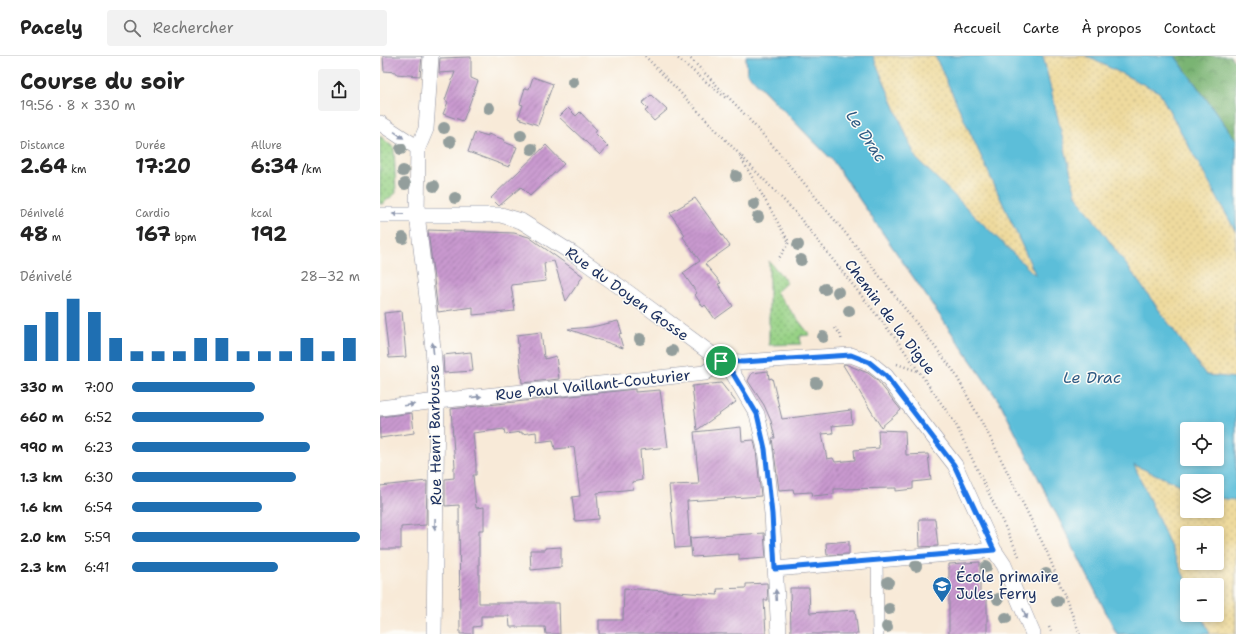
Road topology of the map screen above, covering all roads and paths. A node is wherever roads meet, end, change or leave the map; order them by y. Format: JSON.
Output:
{"nodes":[{"id":1,"x":431,"y":56,"type":"edge"},
{"id":2,"x":646,"y":56,"type":"edge"},
{"id":3,"x":675,"y":56,"type":"edge"},
{"id":4,"x":688,"y":56,"type":"edge"},
{"id":5,"x":738,"y":107,"type":"junction"},
{"id":6,"x":380,"y":122,"type":"edge"},
{"id":7,"x":418,"y":148,"type":"junction"},
{"id":8,"x":738,"y":153,"type":"junction"},
{"id":9,"x":417,"y":214,"type":"junction"},
{"id":10,"x":380,"y":215,"type":"edge"},
{"id":11,"x":778,"y":260,"type":"dead end"},
{"id":12,"x":721,"y":361,"type":"junction"},
{"id":13,"x":437,"y":401,"type":"junction"},
{"id":14,"x":380,"y":408,"type":"edge"},
{"id":15,"x":994,"y":550,"type":"junction"},
{"id":16,"x":1019,"y":558,"type":"dead end"},
{"id":17,"x":877,"y":560,"type":"junction"},
{"id":18,"x":775,"y":569,"type":"junction"},
{"id":19,"x":1046,"y":620,"type":"dead end"},
{"id":20,"x":434,"y":634,"type":"edge"},
{"id":21,"x":778,"y":634,"type":"edge"},
{"id":22,"x":878,"y":634,"type":"edge"},
{"id":23,"x":1033,"y":634,"type":"edge"},
{"id":24,"x":1052,"y":634,"type":"edge"},
{"id":25,"x":1080,"y":634,"type":"edge"}],
"edges":[{"from":1,"to":7,"type":"street"},
{"from":2,"to":8,"type":"path","name":"Chemin de la Digue"},
{"from":3,"to":5,"type":"path"},
{"from":4,"to":5,"type":"path"},
{"from":5,"to":25,"type":"path"},
{"from":6,"to":7,"type":"street","one_way":true},
{"from":7,"to":9,"type":"street","name":"Rue Henri Barbusse"},
{"from":8,"to":11,"type":"path"},
{"from":8,"to":16,"type":"path","name":"Chemin de la Digue"},
{"from":9,"to":10,"type":"street","name":"Rue du Doyen Gosse","one_way":true},
{"from":9,"to":12,"type":"street","name":"Rue du Doyen Gosse"},
{"from":13,"to":9,"type":"street","name":"Rue Henri Barbusse","one_way":true},
{"from":13,"to":12,"type":"street","name":"Rue Paul Vaillant-Couturier","one_way":true},
{"from":12,"to":15,"type":"street"},
{"from":12,"to":18,"type":"street","name":"Rue du Doyen Gosse"},
{"from":14,"to":13,"type":"street","name":"Rue Paul Vaillant-Couturier","one_way":true},
{"from":13,"to":20,"type":"street","name":"Rue Henri Barbusse","one_way":true},
{"from":15,"to":17,"type":"street"},
{"from":15,"to":23,"type":"street","one_way":true},
{"from":17,"to":18,"type":"street"},
{"from":17,"to":22,"type":"street"},
{"from":21,"to":18,"type":"street","name":"Rue du Doyen Gosse","one_way":true},
{"from":19,"to":24,"type":"path"}]}
